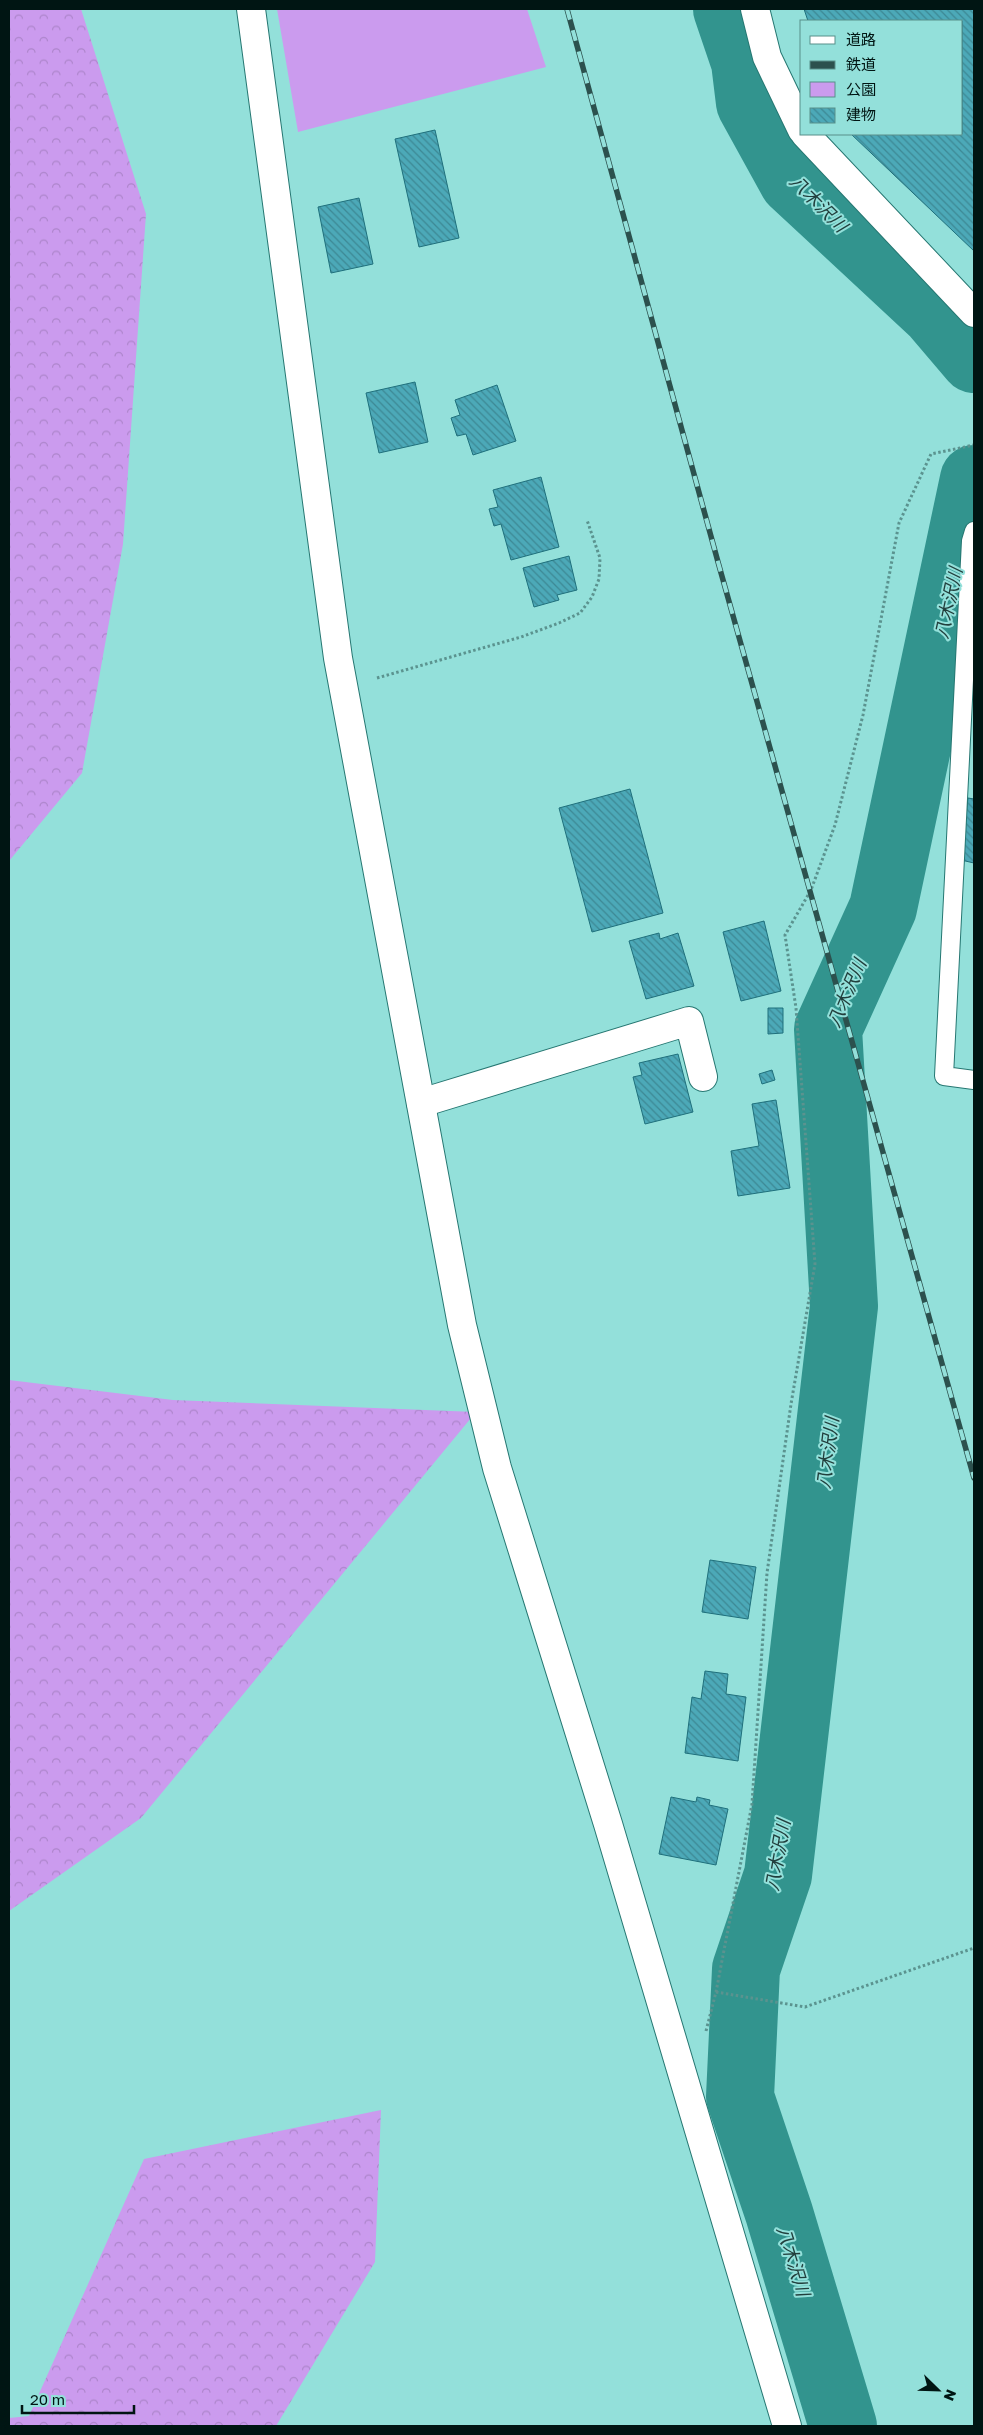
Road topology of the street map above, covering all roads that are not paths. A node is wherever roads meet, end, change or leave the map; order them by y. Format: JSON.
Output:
{"nodes":[{"id":1,"x":251,"y":9,"type":"edge"},
{"id":2,"x":755,"y":9,"type":"edge"},
{"id":3,"x":800,"y":126,"type":"edge"},
{"id":4,"x":806,"y":135,"type":"edge"},
{"id":5,"x":974,"y":313,"type":"edge"},
{"id":6,"x":974,"y":531,"type":"edge"},
{"id":7,"x":704,"y":1077,"type":"dead end"},
{"id":8,"x":974,"y":1080,"type":"edge"},
{"id":9,"x":421,"y":1103,"type":"junction"},
{"id":10,"x":787,"y":2426,"type":"edge"}],
"edges":[{"from":1,"to":9,"type":"street"},
{"from":2,"to":3,"type":"street"},
{"from":4,"to":5,"type":"street"},
{"from":6,"to":8,"type":"lane"},
{"from":7,"to":9,"type":"street"},
{"from":9,"to":10,"type":"street"}]}
